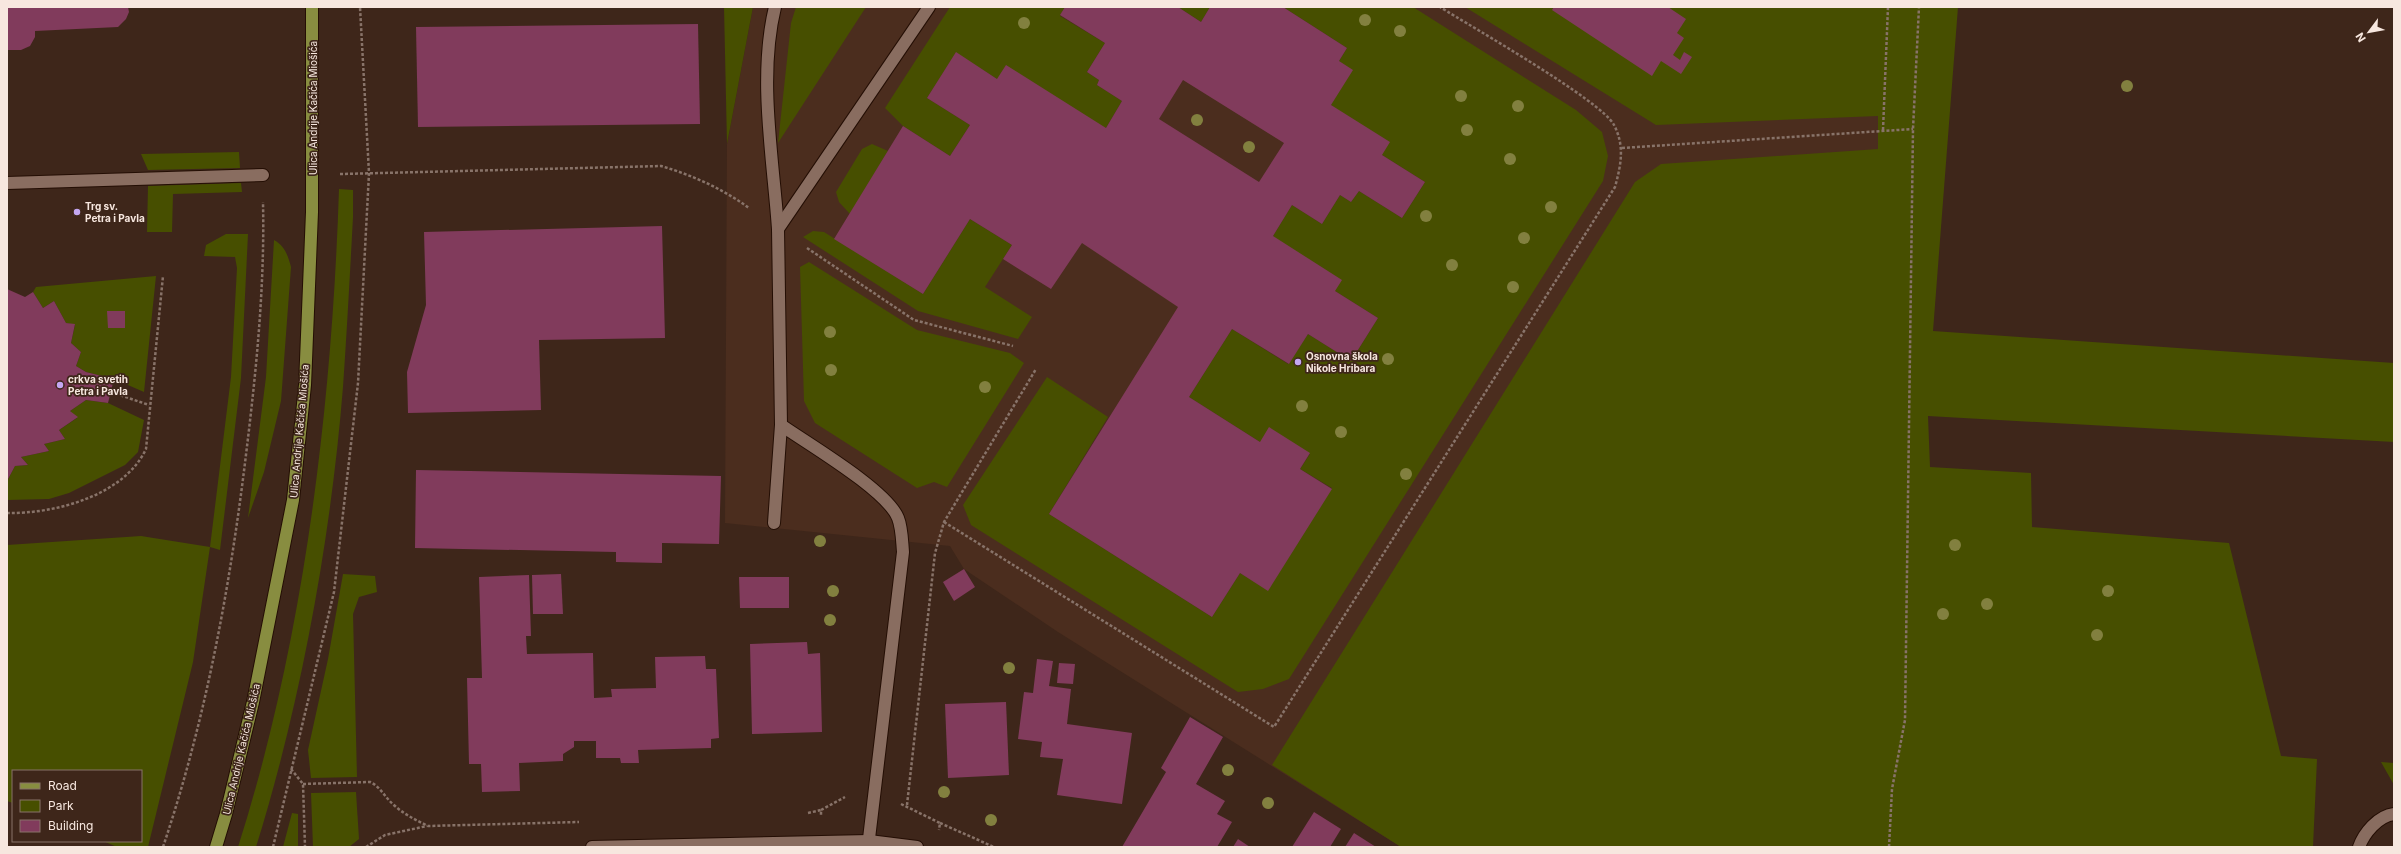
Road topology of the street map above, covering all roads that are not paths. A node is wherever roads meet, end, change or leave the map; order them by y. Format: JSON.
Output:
{"nodes":[{"id":1,"x":312,"y":7,"type":"edge"},
{"id":2,"x":776,"y":7,"type":"edge"},
{"id":3,"x":929,"y":7,"type":"edge"},
{"id":4,"x":263,"y":175,"type":"dead end"},
{"id":5,"x":7,"y":183,"type":"edge"},
{"id":6,"x":778,"y":229,"type":"junction"},
{"id":7,"x":781,"y":426,"type":"junction"},
{"id":8,"x":774,"y":523,"type":"dead end"},
{"id":9,"x":2394,"y":814,"type":"edge"},
{"id":10,"x":868,"y":844,"type":"edge"},
{"id":11,"x":216,"y":847,"type":"edge"},
{"id":12,"x":592,"y":847,"type":"edge"},
{"id":13,"x":917,"y":847,"type":"edge"},
{"id":14,"x":2359,"y":847,"type":"edge"}],
"edges":[{"from":1,"to":11,"type":"main road","name":"Ulica Andrije Kačića Miošića"},
{"from":2,"to":6,"type":"street"},
{"from":3,"to":6,"type":"street"},
{"from":4,"to":5,"type":"street"},
{"from":6,"to":7,"type":"street"},
{"from":7,"to":8,"type":"street"},
{"from":7,"to":10,"type":"street"},
{"from":9,"to":14,"type":"street"},
{"from":10,"to":12,"type":"street"},
{"from":10,"to":13,"type":"street"}]}
